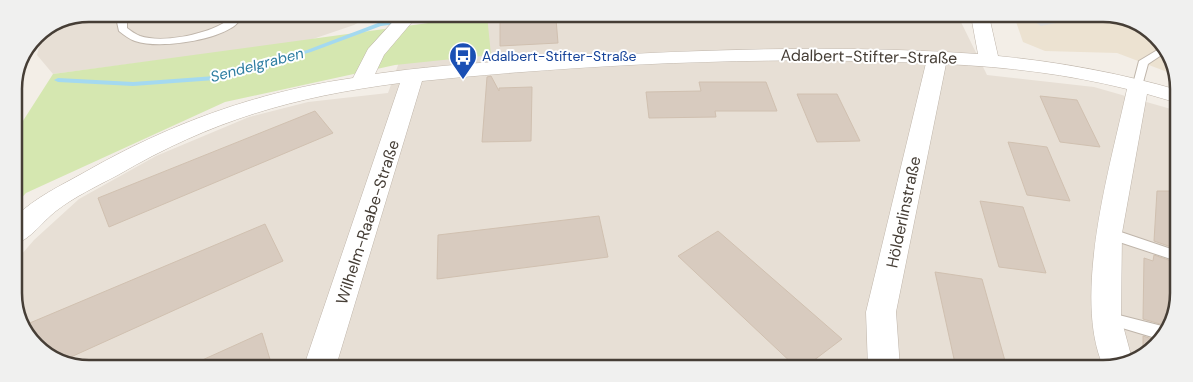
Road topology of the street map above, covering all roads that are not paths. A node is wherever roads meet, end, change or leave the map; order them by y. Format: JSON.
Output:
{"nodes":[{"id":1,"x":122,"y":23,"type":"edge"},
{"id":2,"x":231,"y":23,"type":"edge"},
{"id":3,"x":402,"y":23,"type":"edge"},
{"id":4,"x":981,"y":23,"type":"edge"},
{"id":5,"x":1159,"y":53,"type":"edge"},
{"id":6,"x":937,"y":57,"type":"junction"},
{"id":7,"x":989,"y":59,"type":"junction"},
{"id":8,"x":413,"y":77,"type":"junction"},
{"id":9,"x":360,"y":84,"type":"junction"},
{"id":10,"x":1138,"y":84,"type":"junction"},
{"id":11,"x":1170,"y":94,"type":"edge"},
{"id":12,"x":23,"y":226,"type":"edge"},
{"id":13,"x":1109,"y":233,"type":"junction"},
{"id":14,"x":1170,"y":254,"type":"edge"},
{"id":15,"x":1106,"y":318,"type":"junction"},
{"id":16,"x":1158,"y":332,"type":"edge"},
{"id":17,"x":1116,"y":358,"type":"edge"},
{"id":18,"x":884,"y":359,"type":"edge"},
{"id":19,"x":322,"y":360,"type":"edge"}],
"edges":[{"from":1,"to":2,"type":"lane"},
{"from":3,"to":9,"type":"street"},
{"from":4,"to":7,"type":"street"},
{"from":5,"to":10,"type":"lane"},
{"from":6,"to":7,"type":"street","name":"Adalbert-Stifter-Straße"},
{"from":6,"to":8,"type":"street","name":"Adalbert-Stifter-Straße"},
{"from":6,"to":18,"type":"street","name":"Hölderlinstraße"},
{"from":7,"to":10,"type":"street","name":"Adalbert-Stifter-Straße"},
{"from":8,"to":9,"type":"street","name":"Adalbert-Stifter-Straße"},
{"from":8,"to":19,"type":"street","name":"Wilhelm-Raabe-Straße"},
{"from":9,"to":12,"type":"street","name":"Adalbert-Stifter-Straße"},
{"from":10,"to":11,"type":"street","name":"Adalbert-Stifter-Straße"},
{"from":10,"to":13,"type":"street"},
{"from":13,"to":14,"type":"lane"},
{"from":13,"to":15,"type":"street"},
{"from":15,"to":16,"type":"lane"},
{"from":15,"to":17,"type":"street"}]}
